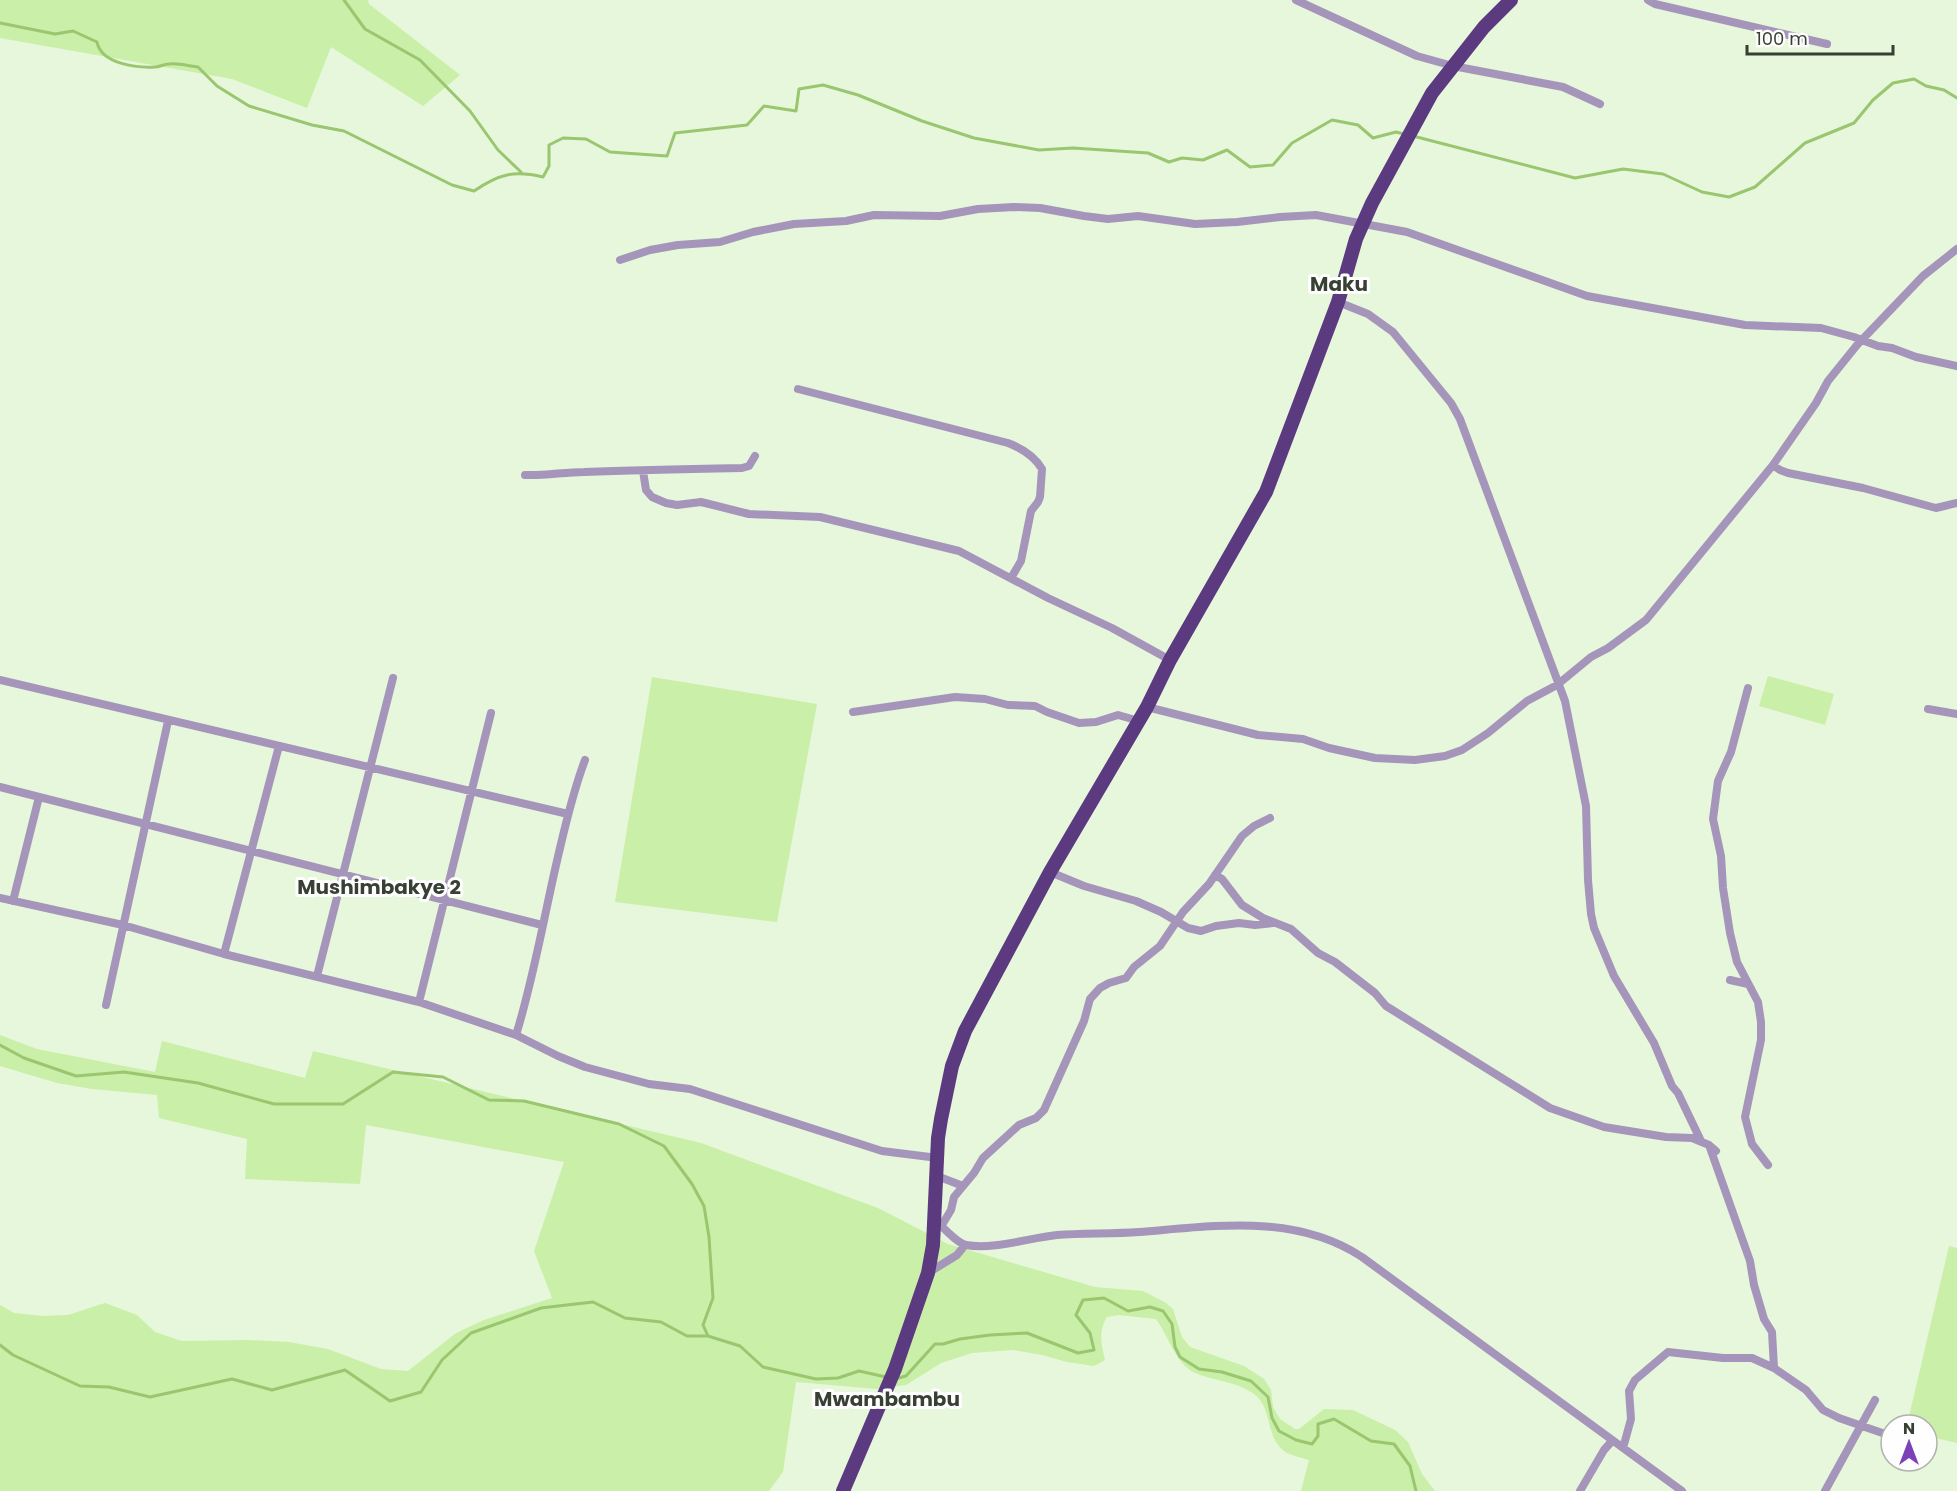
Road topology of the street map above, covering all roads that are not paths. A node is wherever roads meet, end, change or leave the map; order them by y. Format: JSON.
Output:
{"nodes":[{"id":1,"x":1296,"y":0,"type":"edge"},
{"id":2,"x":1511,"y":0,"type":"edge"},
{"id":3,"x":1648,"y":0,"type":"edge"},
{"id":4,"x":1827,"y":44,"type":"dead end"},
{"id":5,"x":1453,"y":66,"type":"junction"},
{"id":6,"x":1600,"y":104,"type":"dead end"},
{"id":7,"x":1362,"y":222,"type":"junction"},
{"id":8,"x":1957,"y":249,"type":"edge"},
{"id":9,"x":620,"y":260,"type":"dead end"},
{"id":10,"x":1338,"y":302,"type":"junction"},
{"id":11,"x":1862,"y":340,"type":"junction"},
{"id":12,"x":1957,"y":366,"type":"edge"},
{"id":13,"x":798,"y":388,"type":"dead end"},
{"id":14,"x":755,"y":456,"type":"dead end"},
{"id":15,"x":1773,"y":465,"type":"junction"},
{"id":16,"x":643,"y":471,"type":"junction"},
{"id":17,"x":525,"y":475,"type":"dead end"},
{"id":18,"x":1957,"y":503,"type":"edge"},
{"id":19,"x":1011,"y":578,"type":"junction"},
{"id":20,"x":1170,"y":660,"type":"junction"},
{"id":21,"x":393,"y":678,"type":"dead end"},
{"id":22,"x":0,"y":680,"type":"edge"},
{"id":23,"x":1557,"y":685,"type":"junction"},
{"id":24,"x":1748,"y":688,"type":"dead end"},
{"id":25,"x":1147,"y":707,"type":"junction"},
{"id":26,"x":1928,"y":709,"type":"dead end"},
{"id":27,"x":853,"y":712,"type":"dead end"},
{"id":28,"x":491,"y":713,"type":"dead end"},
{"id":29,"x":1957,"y":714,"type":"edge"},
{"id":30,"x":168,"y":721,"type":"junction"},
{"id":31,"x":1139,"y":721,"type":"junction"},
{"id":32,"x":279,"y":746,"type":"junction"},
{"id":33,"x":585,"y":760,"type":"dead end"},
{"id":34,"x":370,"y":767,"type":"junction"},
{"id":35,"x":0,"y":787,"type":"edge"},
{"id":36,"x":471,"y":791,"type":"junction"},
{"id":37,"x":39,"y":797,"type":"junction"},
{"id":38,"x":568,"y":814,"type":"junction"},
{"id":39,"x":1270,"y":818,"type":"dead end"},
{"id":40,"x":146,"y":824,"type":"junction"},
{"id":41,"x":251,"y":850,"type":"junction"},
{"id":42,"x":1050,"y":872,"type":"junction"},
{"id":43,"x":343,"y":874,"type":"junction"},
{"id":44,"x":1215,"y":875,"type":"junction"},
{"id":45,"x":0,"y":898,"type":"edge"},
{"id":46,"x":444,"y":900,"type":"junction"},
{"id":47,"x":13,"y":901,"type":"junction"},
{"id":48,"x":1178,"y":921,"type":"junction"},
{"id":49,"x":1274,"y":923,"type":"junction"},
{"id":50,"x":542,"y":925,"type":"junction"},
{"id":51,"x":123,"y":926,"type":"junction"},
{"id":52,"x":224,"y":954,"type":"junction"},
{"id":53,"x":317,"y":976,"type":"junction"},
{"id":54,"x":1730,"y":980,"type":"dead end"},
{"id":55,"x":1748,"y":984,"type":"junction"},
{"id":56,"x":419,"y":1002,"type":"junction"},
{"id":57,"x":106,"y":1005,"type":"dead end"},
{"id":58,"x":516,"y":1035,"type":"junction"},
{"id":59,"x":1709,"y":1146,"type":"junction"},
{"id":60,"x":938,"y":1158,"type":"junction"},
{"id":61,"x":1768,"y":1165,"type":"dead end"},
{"id":62,"x":937,"y":1176,"type":"junction"},
{"id":63,"x":963,"y":1186,"type":"junction"},
{"id":64,"x":938,"y":1222,"type":"junction"},
{"id":65,"x":966,"y":1245,"type":"junction"},
{"id":66,"x":928,"y":1273,"type":"junction"},
{"id":67,"x":1774,"y":1368,"type":"junction"},
{"id":68,"x":1875,"y":1400,"type":"dead end"},
{"id":69,"x":1861,"y":1425,"type":"junction"},
{"id":70,"x":1879,"y":1432,"type":"edge"},
{"id":71,"x":1612,"y":1441,"type":"junction"},
{"id":72,"x":1623,"y":1448,"type":"junction"},
{"id":73,"x":843,"y":1491,"type":"edge"},
{"id":74,"x":1581,"y":1491,"type":"edge"},
{"id":75,"x":1682,"y":1491,"type":"edge"},
{"id":76,"x":1825,"y":1491,"type":"edge"}],
"edges":[{"from":1,"to":5,"type":"street"},
{"from":2,"to":5,"type":"highway"},
{"from":3,"to":4,"type":"street"},
{"from":5,"to":6,"type":"street"},
{"from":5,"to":7,"type":"highway"},
{"from":7,"to":9,"type":"street"},
{"from":7,"to":10,"type":"highway"},
{"from":7,"to":11,"type":"street"},
{"from":8,"to":11,"type":"street"},
{"from":10,"to":20,"type":"highway"},
{"from":10,"to":23,"type":"street"},
{"from":11,"to":12,"type":"street"},
{"from":11,"to":15,"type":"street"},
{"from":13,"to":19,"type":"street"},
{"from":14,"to":16,"type":"street"},
{"from":15,"to":18,"type":"street"},
{"from":15,"to":23,"type":"street"},
{"from":16,"to":17,"type":"street"},
{"from":16,"to":19,"type":"street"},
{"from":19,"to":20,"type":"street"},
{"from":20,"to":25,"type":"highway"},
{"from":21,"to":34,"type":"street"},
{"from":22,"to":30,"type":"street"},
{"from":23,"to":25,"type":"street"},
{"from":23,"to":59,"type":"street"},
{"from":24,"to":55,"type":"street"},
{"from":25,"to":31,"type":"highway"},
{"from":26,"to":29,"type":"street"},
{"from":27,"to":31,"type":"street"},
{"from":28,"to":36,"type":"street"},
{"from":30,"to":32,"type":"street"},
{"from":30,"to":40,"type":"street"},
{"from":31,"to":42,"type":"highway"},
{"from":32,"to":34,"type":"street"},
{"from":32,"to":41,"type":"street"},
{"from":33,"to":38,"type":"street"},
{"from":34,"to":36,"type":"street"},
{"from":34,"to":43,"type":"street"},
{"from":35,"to":37,"type":"street"},
{"from":36,"to":38,"type":"street"},
{"from":36,"to":46,"type":"street"},
{"from":37,"to":40,"type":"street"},
{"from":37,"to":47,"type":"street"},
{"from":38,"to":50,"type":"street"},
{"from":39,"to":44,"type":"street"},
{"from":40,"to":41,"type":"street"},
{"from":40,"to":51,"type":"street"},
{"from":41,"to":43,"type":"street"},
{"from":41,"to":52,"type":"street"},
{"from":42,"to":48,"type":"street"},
{"from":42,"to":60,"type":"highway"},
{"from":43,"to":46,"type":"street"},
{"from":43,"to":53,"type":"street"},
{"from":44,"to":48,"type":"street"},
{"from":44,"to":49,"type":"street"},
{"from":45,"to":47,"type":"street"},
{"from":46,"to":50,"type":"street"},
{"from":46,"to":56,"type":"street"},
{"from":47,"to":51,"type":"street"},
{"from":48,"to":49,"type":"street"},
{"from":48,"to":63,"type":"street"},
{"from":49,"to":59,"type":"street"},
{"from":50,"to":58,"type":"street"},
{"from":51,"to":52,"type":"street"},
{"from":51,"to":57,"type":"street"},
{"from":52,"to":53,"type":"street"},
{"from":53,"to":56,"type":"street"},
{"from":54,"to":55,"type":"street"},
{"from":55,"to":61,"type":"street"},
{"from":56,"to":58,"type":"street"},
{"from":58,"to":60,"type":"street"},
{"from":59,"to":67,"type":"street"},
{"from":60,"to":62,"type":"highway"},
{"from":62,"to":63,"type":"street"},
{"from":62,"to":64,"type":"highway"},
{"from":63,"to":64,"type":"street"},
{"from":64,"to":65,"type":"street"},
{"from":64,"to":66,"type":"highway"},
{"from":65,"to":66,"type":"street"},
{"from":65,"to":71,"type":"street"},
{"from":66,"to":73,"type":"highway"},
{"from":67,"to":69,"type":"street"},
{"from":67,"to":72,"type":"street"},
{"from":68,"to":69,"type":"street"},
{"from":69,"to":70,"type":"street"},
{"from":69,"to":76,"type":"street"},
{"from":71,"to":72,"type":"street"},
{"from":71,"to":74,"type":"street"},
{"from":72,"to":75,"type":"street"}]}
